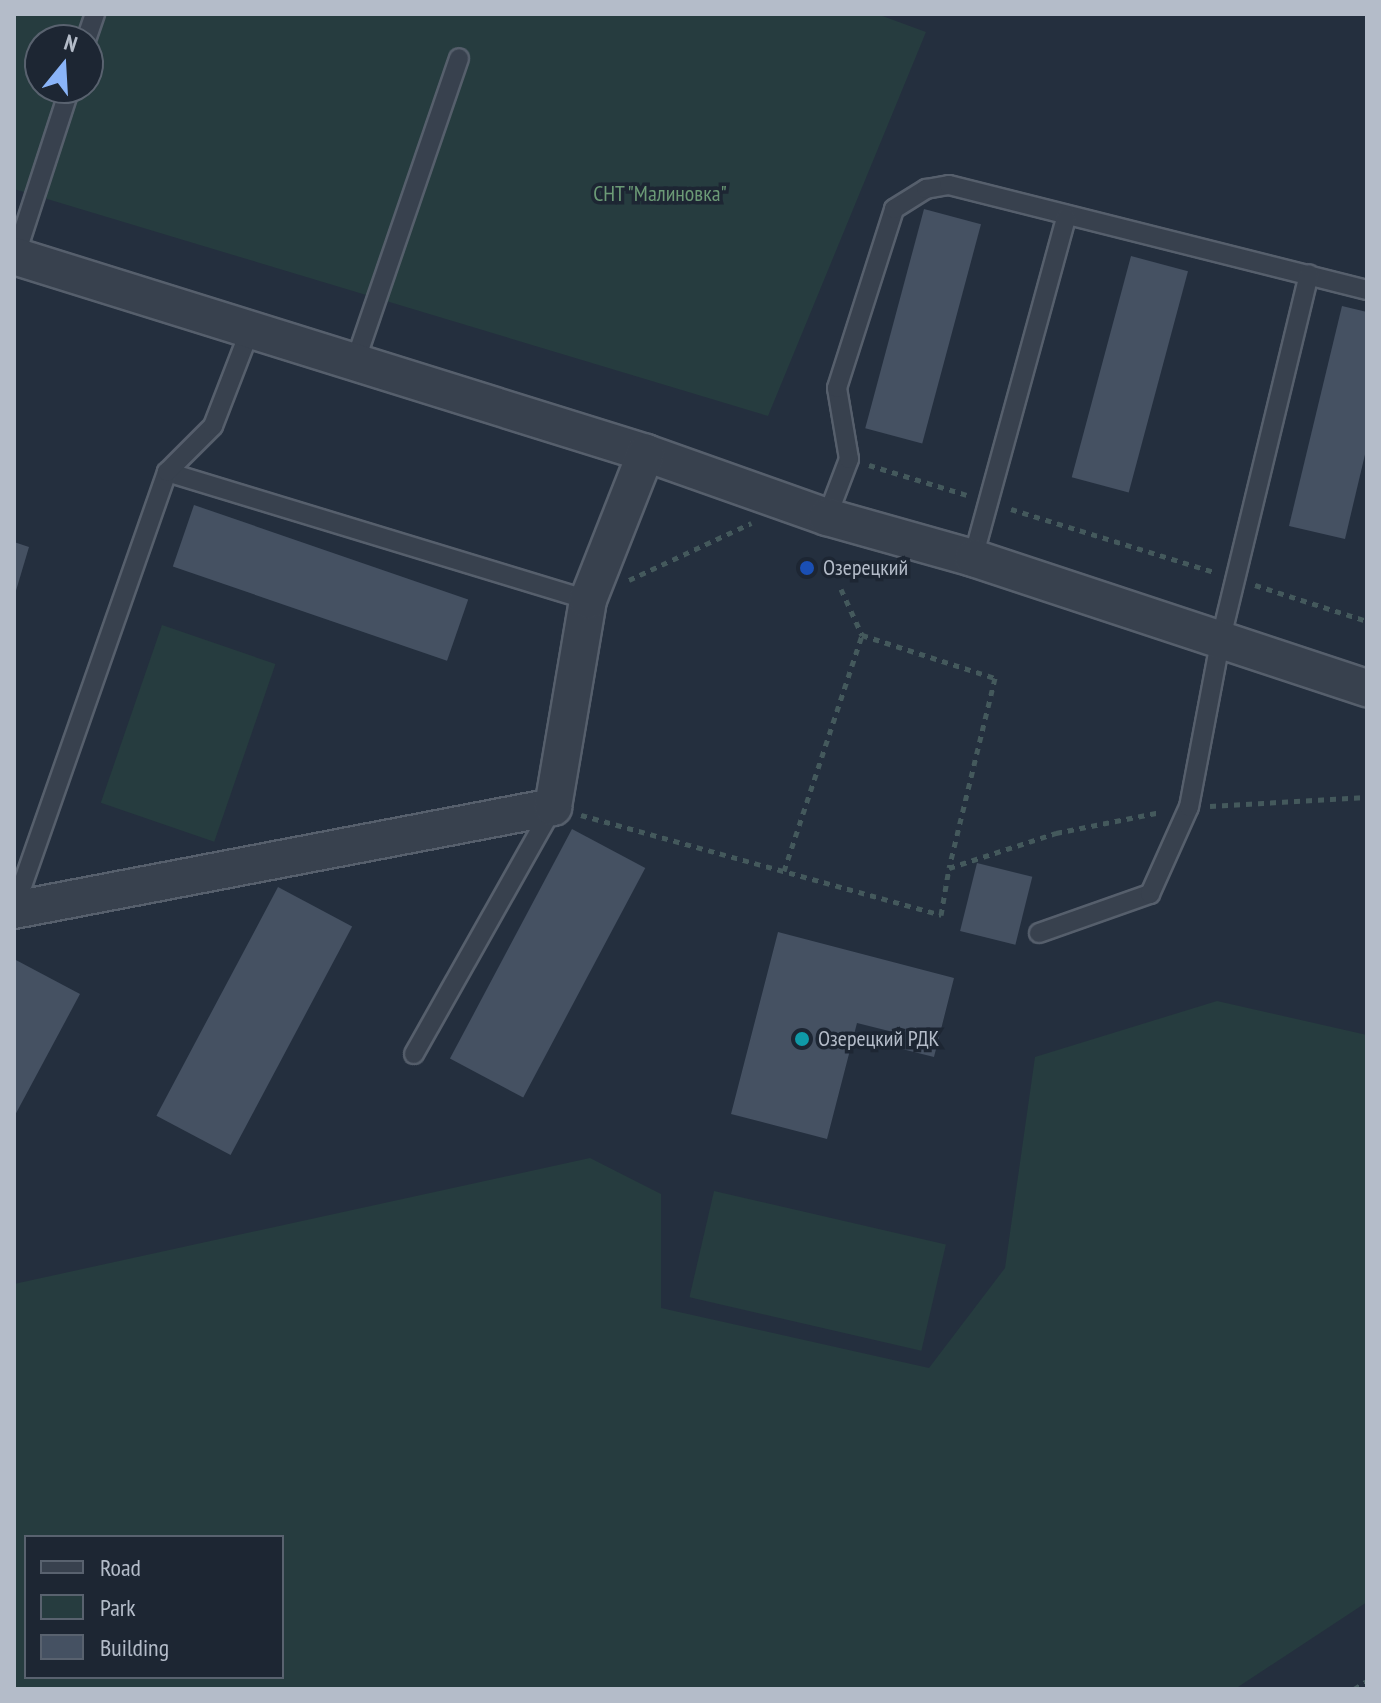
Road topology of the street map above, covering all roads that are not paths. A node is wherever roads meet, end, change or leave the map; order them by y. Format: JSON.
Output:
{"nodes":[{"id":1,"x":459,"y":58,"type":"dead end"},
{"id":2,"x":65,"y":104,"type":"edge"},
{"id":3,"x":1066,"y":217,"type":"junction"},
{"id":4,"x":15,"y":256,"type":"edge"},
{"id":5,"x":1309,"y":275,"type":"junction"},
{"id":6,"x":1367,"y":290,"type":"edge"},
{"id":7,"x":250,"y":330,"type":"junction"},
{"id":8,"x":355,"y":362,"type":"junction"},
{"id":9,"x":646,"y":453,"type":"junction"},
{"id":10,"x":167,"y":472,"type":"junction"},
{"id":11,"x":827,"y":517,"type":"junction"},
{"id":12,"x":973,"y":558,"type":"junction"},
{"id":13,"x":588,"y":600,"type":"junction"},
{"id":14,"x":1221,"y":638,"type":"junction"},
{"id":15,"x":1367,"y":688,"type":"edge"},
{"id":16,"x":553,"y":807,"type":"junction"},
{"id":17,"x":14,"y":910,"type":"edge"},
{"id":18,"x":1039,"y":933,"type":"dead end"},
{"id":19,"x":414,"y":1054,"type":"dead end"}],
"edges":[{"from":1,"to":8,"type":"lane"},
{"from":2,"to":4,"type":"lane"},
{"from":3,"to":5,"type":"lane"},
{"from":3,"to":11,"type":"lane"},
{"from":3,"to":12,"type":"lane"},
{"from":4,"to":7,"type":"street"},
{"from":5,"to":6,"type":"lane"},
{"from":5,"to":14,"type":"lane"},
{"from":7,"to":8,"type":"street"},
{"from":7,"to":10,"type":"lane"},
{"from":8,"to":9,"type":"street"},
{"from":9,"to":11,"type":"street"},
{"from":9,"to":13,"type":"street"},
{"from":10,"to":13,"type":"lane"},
{"from":10,"to":17,"type":"lane"},
{"from":11,"to":12,"type":"street"},
{"from":12,"to":14,"type":"street"},
{"from":13,"to":16,"type":"street"},
{"from":14,"to":15,"type":"street"},
{"from":14,"to":18,"type":"lane"},
{"from":16,"to":17,"type":"street"},
{"from":16,"to":19,"type":"lane"}]}
